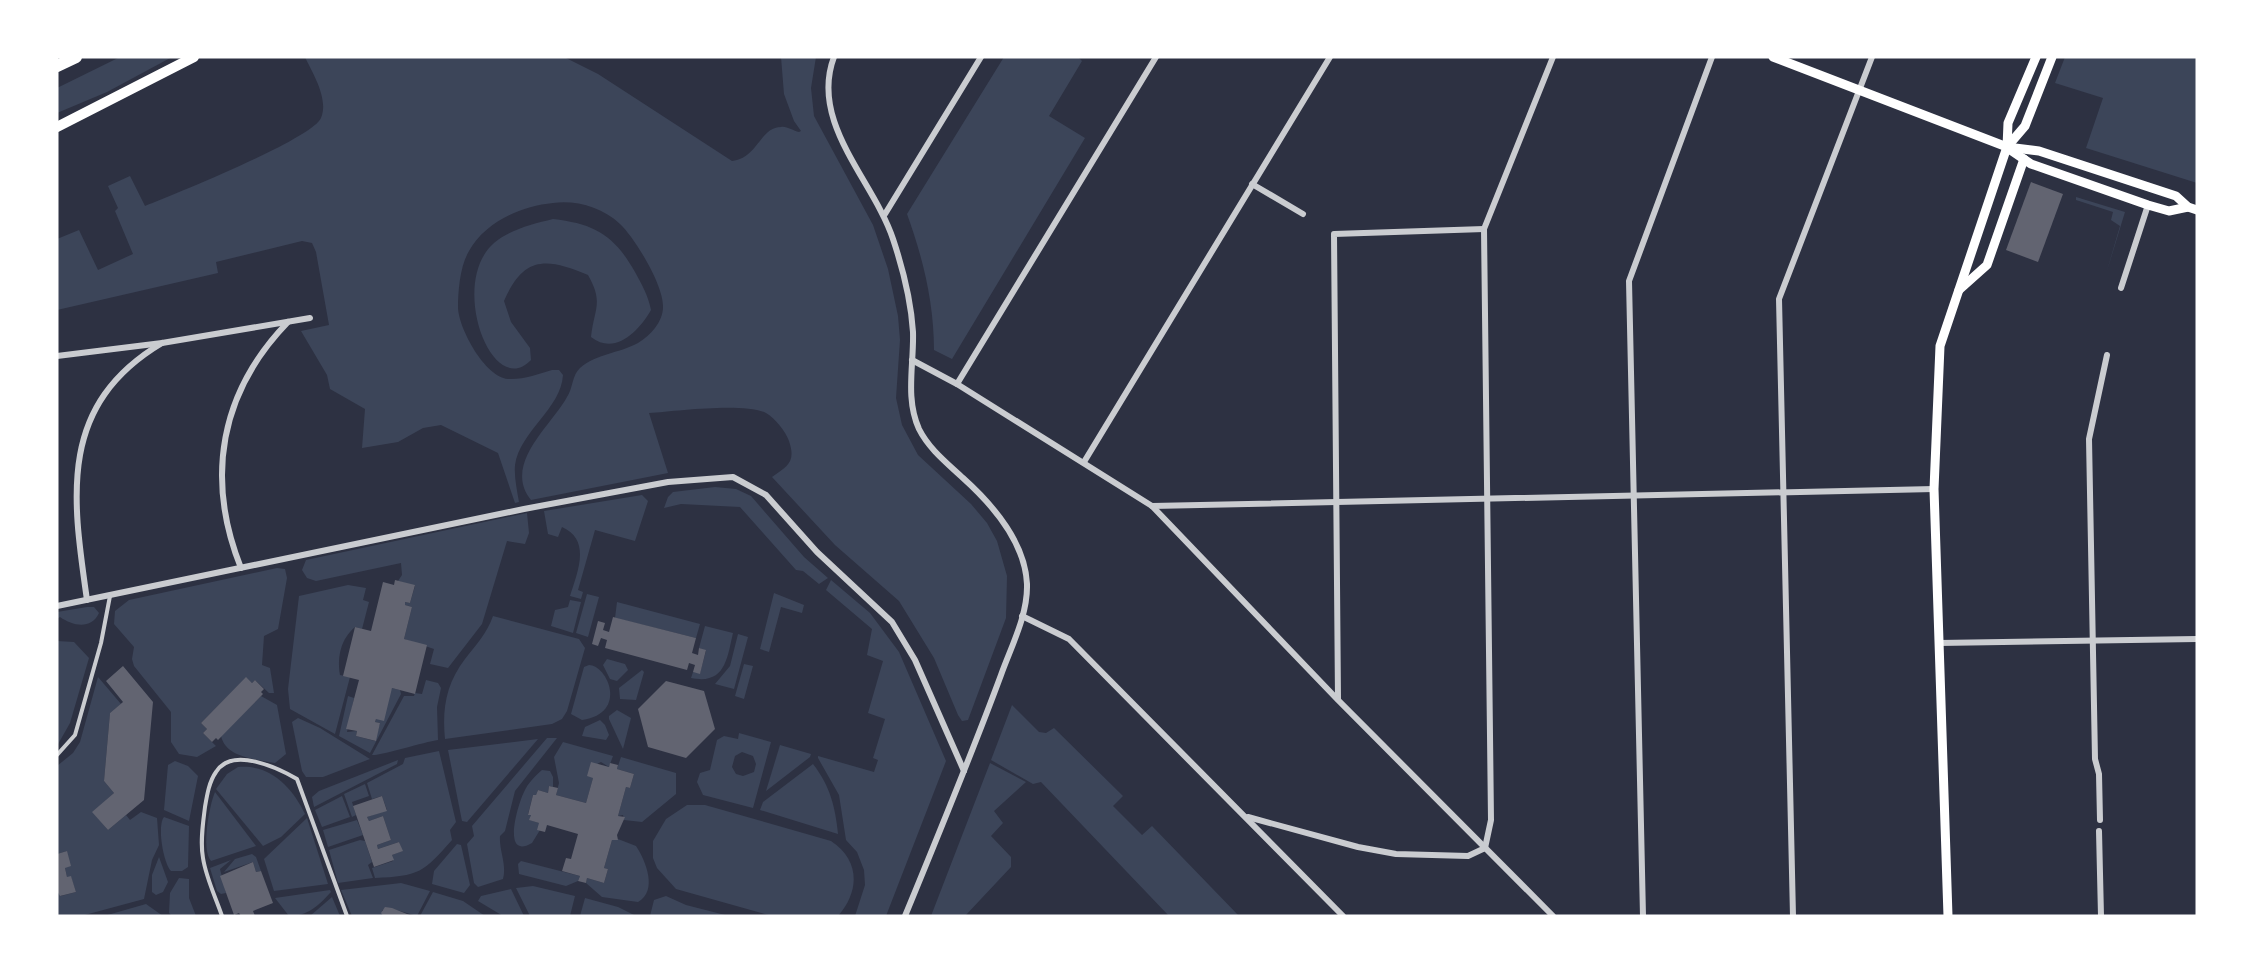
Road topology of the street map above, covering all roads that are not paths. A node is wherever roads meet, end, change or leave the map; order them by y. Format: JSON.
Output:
{"nodes":[{"id":1,"x":76,"y":57,"type":"edge"},
{"id":2,"x":194,"y":57,"type":"edge"},
{"id":3,"x":834,"y":57,"type":"edge"},
{"id":4,"x":981,"y":57,"type":"edge"},
{"id":5,"x":1156,"y":57,"type":"edge"},
{"id":6,"x":1330,"y":57,"type":"edge"},
{"id":7,"x":1554,"y":57,"type":"edge"},
{"id":8,"x":1713,"y":57,"type":"edge"},
{"id":9,"x":1773,"y":57,"type":"edge"},
{"id":10,"x":1872,"y":57,"type":"edge"},
{"id":11,"x":2036,"y":57,"type":"edge"},
{"id":12,"x":2052,"y":57,"type":"edge"},
{"id":13,"x":57,"y":66,"type":"edge"},
{"id":14,"x":1857,"y":90,"type":"junction"},
{"id":15,"x":57,"y":127,"type":"edge"},
{"id":16,"x":2007,"y":147,"type":"junction"},
{"id":17,"x":2024,"y":159,"type":"junction"},
{"id":18,"x":1252,"y":184,"type":"junction"},
{"id":19,"x":2148,"y":205,"type":"junction"},
{"id":20,"x":2192,"y":208,"type":"edge"},
{"id":21,"x":885,"y":214,"type":"junction"},
{"id":22,"x":1303,"y":214,"type":"dead end"},
{"id":23,"x":1484,"y":229,"type":"junction"},
{"id":24,"x":2121,"y":288,"type":"dead end"},
{"id":25,"x":1957,"y":292,"type":"junction"},
{"id":26,"x":310,"y":318,"type":"dead end"},
{"id":27,"x":288,"y":322,"type":"junction"},
{"id":28,"x":162,"y":343,"type":"junction"},
{"id":29,"x":2107,"y":355,"type":"dead end"},
{"id":30,"x":57,"y":356,"type":"edge"},
{"id":31,"x":912,"y":360,"type":"junction"},
{"id":32,"x":957,"y":384,"type":"junction"},
{"id":33,"x":1084,"y":462,"type":"junction"},
{"id":34,"x":1934,"y":489,"type":"junction"},
{"id":35,"x":1783,"y":494,"type":"junction"},
{"id":36,"x":1634,"y":497,"type":"junction"},
{"id":37,"x":1485,"y":500,"type":"junction"},
{"id":38,"x":1335,"y":503,"type":"junction"},
{"id":39,"x":1152,"y":506,"type":"junction"},
{"id":40,"x":241,"y":568,"type":"junction"},
{"id":41,"x":110,"y":595,"type":"junction"},
{"id":42,"x":87,"y":600,"type":"junction"},
{"id":43,"x":57,"y":606,"type":"edge"},
{"id":44,"x":1022,"y":616,"type":"junction"},
{"id":45,"x":2197,"y":639,"type":"edge"},
{"id":46,"x":2094,"y":642,"type":"junction"},
{"id":47,"x":1939,"y":643,"type":"junction"},
{"id":48,"x":1338,"y":700,"type":"junction"},
{"id":49,"x":57,"y":755,"type":"edge"},
{"id":50,"x":964,"y":771,"type":"junction"},
{"id":51,"x":1248,"y":817,"type":"junction"},
{"id":52,"x":2100,"y":820,"type":"dead end"},
{"id":53,"x":2099,"y":831,"type":"dead end"},
{"id":54,"x":1485,"y":848,"type":"junction"},
{"id":55,"x":222,"y":916,"type":"edge"},
{"id":56,"x":347,"y":916,"type":"edge"},
{"id":57,"x":905,"y":916,"type":"edge"},
{"id":58,"x":1343,"y":916,"type":"edge"},
{"id":59,"x":1553,"y":916,"type":"edge"},
{"id":60,"x":1643,"y":916,"type":"edge"},
{"id":61,"x":1793,"y":916,"type":"edge"},
{"id":62,"x":1948,"y":916,"type":"edge"},
{"id":63,"x":2101,"y":916,"type":"edge"}],
"edges":[{"from":1,"to":13,"type":"highway"},
{"from":2,"to":15,"type":"main road"},
{"from":3,"to":21,"type":"street"},
{"from":4,"to":21,"type":"street"},
{"from":5,"to":32,"type":"street"},
{"from":6,"to":18,"type":"street"},
{"from":7,"to":23,"type":"street"},
{"from":8,"to":36,"type":"street"},
{"from":9,"to":14,"type":"main road"},
{"from":10,"to":14,"type":"street"},
{"from":11,"to":16,"type":"main road"},
{"from":12,"to":16,"type":"main road"},
{"from":14,"to":16,"type":"main road"},
{"from":14,"to":35,"type":"street"},
{"from":16,"to":17,"type":"main road"},
{"from":16,"to":20,"type":"main road"},
{"from":16,"to":25,"type":"main road"},
{"from":17,"to":19,"type":"main road"},
{"from":17,"to":25,"type":"main road"},
{"from":18,"to":22,"type":"street"},
{"from":18,"to":33,"type":"street"},
{"from":19,"to":20,"type":"main road"},
{"from":19,"to":24,"type":"street"},
{"from":21,"to":31,"type":"street"},
{"from":23,"to":37,"type":"street"},
{"from":23,"to":38,"type":"street"},
{"from":25,"to":34,"type":"main road"},
{"from":26,"to":27,"type":"street"},
{"from":27,"to":28,"type":"street"},
{"from":27,"to":40,"type":"street"},
{"from":28,"to":30,"type":"street"},
{"from":28,"to":42,"type":"street"},
{"from":29,"to":46,"type":"street"},
{"from":31,"to":32,"type":"street"},
{"from":31,"to":44,"type":"street"},
{"from":32,"to":33,"type":"street"},
{"from":33,"to":39,"type":"street"},
{"from":34,"to":35,"type":"street"},
{"from":34,"to":47,"type":"main road"},
{"from":35,"to":36,"type":"street"},
{"from":35,"to":61,"type":"street"},
{"from":36,"to":37,"type":"street"},
{"from":36,"to":60,"type":"street"},
{"from":37,"to":38,"type":"street"},
{"from":37,"to":54,"type":"street"},
{"from":38,"to":39,"type":"street"},
{"from":38,"to":48,"type":"street"},
{"from":39,"to":48,"type":"street"},
{"from":40,"to":41,"type":"street"},
{"from":40,"to":50,"type":"street"},
{"from":41,"to":42,"type":"street"},
{"from":41,"to":49,"type":"lane"},
{"from":42,"to":43,"type":"street"},
{"from":44,"to":50,"type":"street"},
{"from":44,"to":51,"type":"street"},
{"from":45,"to":46,"type":"street"},
{"from":46,"to":47,"type":"street"},
{"from":46,"to":52,"type":"street"},
{"from":47,"to":62,"type":"main road"},
{"from":48,"to":54,"type":"street"},
{"from":50,"to":57,"type":"street"},
{"from":51,"to":54,"type":"street"},
{"from":51,"to":58,"type":"street"},
{"from":53,"to":63,"type":"street"},
{"from":54,"to":59,"type":"street"},
{"from":55,"to":56,"type":"lane"}]}
